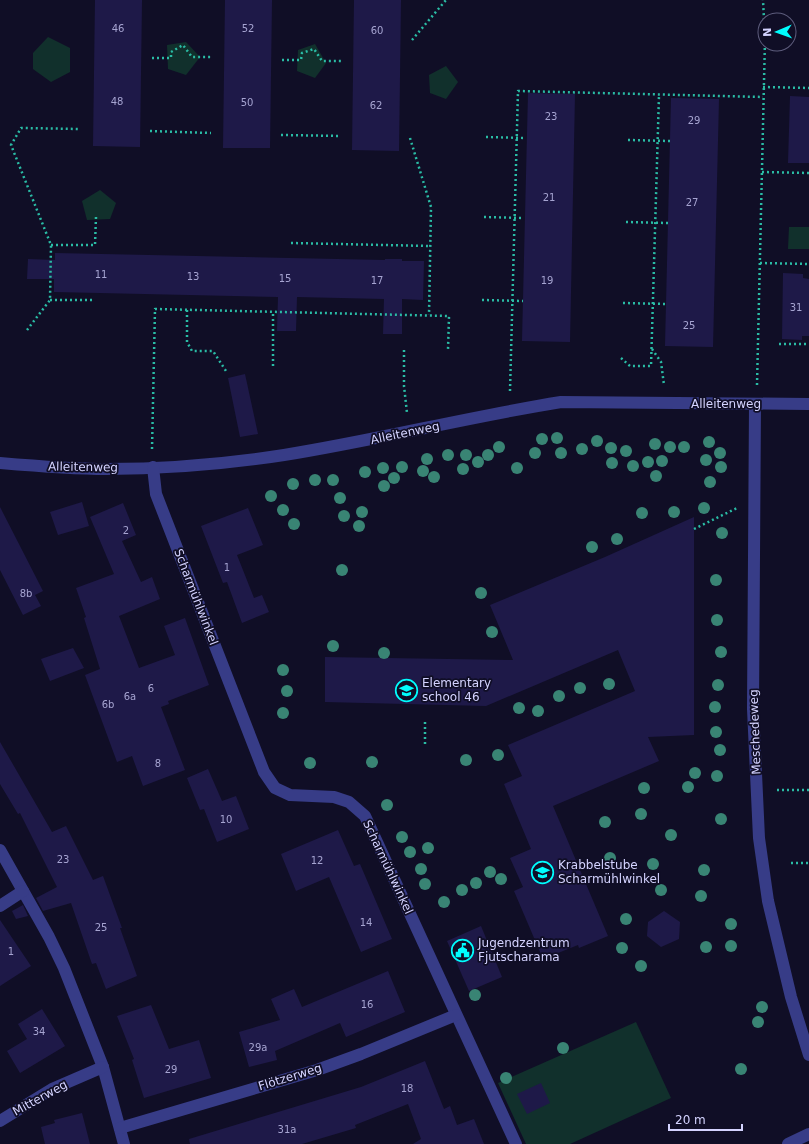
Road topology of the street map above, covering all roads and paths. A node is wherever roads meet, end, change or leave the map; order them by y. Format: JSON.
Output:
{"nodes":[{"id":1,"x":446,"y":0,"type":"edge"},
{"id":2,"x":763,"y":0,"type":"edge"},
{"id":3,"x":412,"y":40,"type":"dead end"},
{"id":4,"x":213,"y":57,"type":"dead end"},
{"id":5,"x":152,"y":58,"type":"dead end"},
{"id":6,"x":282,"y":60,"type":"dead end"},
{"id":7,"x":343,"y":61,"type":"dead end"},
{"id":8,"x":764,"y":87,"type":"junction"},
{"id":9,"x":809,"y":88,"type":"edge"},
{"id":10,"x":659,"y":95,"type":"junction"},
{"id":11,"x":763,"y":97,"type":"junction"},
{"id":12,"x":80,"y":129,"type":"dead end"},
{"id":13,"x":150,"y":131,"type":"dead end"},
{"id":14,"x":211,"y":133,"type":"dead end"},
{"id":15,"x":281,"y":135,"type":"dead end"},
{"id":16,"x":341,"y":136,"type":"dead end"},
{"id":17,"x":486,"y":137,"type":"dead end"},
{"id":18,"x":410,"y":138,"type":"dead end"},
{"id":19,"x":516,"y":138,"type":"junction"},
{"id":20,"x":526,"y":138,"type":"dead end"},
{"id":21,"x":628,"y":140,"type":"dead end"},
{"id":22,"x":658,"y":141,"type":"junction"},
{"id":23,"x":670,"y":141,"type":"dead end"},
{"id":24,"x":762,"y":172,"type":"junction"},
{"id":25,"x":809,"y":173,"type":"edge"},
{"id":26,"x":96,"y":217,"type":"dead end"},
{"id":27,"x":484,"y":217,"type":"dead end"},
{"id":28,"x":514,"y":218,"type":"junction"},
{"id":29,"x":524,"y":218,"type":"dead end"},
{"id":30,"x":626,"y":222,"type":"dead end"},
{"id":31,"x":656,"y":222,"type":"junction"},
{"id":32,"x":668,"y":223,"type":"dead end"},
{"id":33,"x":291,"y":243,"type":"dead end"},
{"id":34,"x":51,"y":245,"type":"junction"},
{"id":35,"x":430,"y":246,"type":"junction"},
{"id":36,"x":760,"y":263,"type":"junction"},
{"id":37,"x":809,"y":264,"type":"edge"},
{"id":38,"x":50,"y":300,"type":"junction"},
{"id":39,"x":92,"y":300,"type":"dead end"},
{"id":40,"x":482,"y":300,"type":"dead end"},
{"id":41,"x":512,"y":301,"type":"junction"},
{"id":42,"x":523,"y":301,"type":"dead end"},
{"id":43,"x":623,"y":303,"type":"dead end"},
{"id":44,"x":653,"y":304,"type":"junction"},
{"id":45,"x":666,"y":304,"type":"dead end"},
{"id":46,"x":188,"y":310,"type":"junction"},
{"id":47,"x":274,"y":312,"type":"junction"},
{"id":48,"x":428,"y":316,"type":"junction"},
{"id":49,"x":27,"y":330,"type":"dead end"},
{"id":50,"x":779,"y":344,"type":"dead end"},
{"id":51,"x":809,"y":344,"type":"edge"},
{"id":52,"x":652,"y":349,"type":"junction"},
{"id":53,"x":404,"y":350,"type":"dead end"},
{"id":54,"x":448,"y":350,"type":"dead end"},
{"id":55,"x":621,"y":358,"type":"dead end"},
{"id":56,"x":272,"y":366,"type":"dead end"},
{"id":57,"x":226,"y":371,"type":"dead end"},
{"id":58,"x":664,"y":386,"type":"dead end"},
{"id":59,"x":757,"y":387,"type":"dead end"},
{"id":60,"x":510,"y":391,"type":"dead end"},
{"id":61,"x":755,"y":404,"type":"junction"},
{"id":62,"x":809,"y":404,"type":"edge"},
{"id":63,"x":407,"y":414,"type":"dead end"},
{"id":64,"x":152,"y":449,"type":"dead end"},
{"id":65,"x":0,"y":463,"type":"edge"},
{"id":66,"x":153,"y":467,"type":"junction"},
{"id":67,"x":737,"y":508,"type":"dead end"},
{"id":68,"x":694,"y":529,"type":"dead end"},
{"id":69,"x":425,"y":722,"type":"dead end"},
{"id":70,"x":425,"y":747,"type":"dead end"},
{"id":71,"x":777,"y":790,"type":"dead end"},
{"id":72,"x":809,"y":790,"type":"edge"},
{"id":73,"x":0,"y":850,"type":"edge"},
{"id":74,"x":791,"y":863,"type":"dead end"},
{"id":75,"x":809,"y":863,"type":"edge"},
{"id":76,"x":23,"y":891,"type":"junction"},
{"id":77,"x":0,"y":906,"type":"edge"},
{"id":78,"x":456,"y":1015,"type":"junction"},
{"id":79,"x":809,"y":1055,"type":"edge"},
{"id":80,"x":103,"y":1067,"type":"junction"},
{"id":81,"x":0,"y":1122,"type":"edge"},
{"id":82,"x":120,"y":1128,"type":"junction"},
{"id":83,"x":809,"y":1134,"type":"edge"},
{"id":84,"x":124,"y":1144,"type":"edge"},
{"id":85,"x":516,"y":1144,"type":"edge"},
{"id":86,"x":788,"y":1144,"type":"edge"}],
"edges":[{"from":1,"to":3,"type":"path"},
{"from":2,"to":8,"type":"path"},
{"from":4,"to":5,"type":"path"},
{"from":6,"to":7,"type":"path"},
{"from":8,"to":9,"type":"path"},
{"from":8,"to":11,"type":"path"},
{"from":10,"to":11,"type":"path"},
{"from":10,"to":19,"type":"path"},
{"from":10,"to":22,"type":"path"},
{"from":11,"to":24,"type":"path"},
{"from":12,"to":34,"type":"path"},
{"from":13,"to":14,"type":"path"},
{"from":15,"to":16,"type":"path"},
{"from":17,"to":19,"type":"path"},
{"from":18,"to":35,"type":"path"},
{"from":19,"to":20,"type":"path"},
{"from":19,"to":28,"type":"path"},
{"from":21,"to":22,"type":"path"},
{"from":22,"to":23,"type":"path"},
{"from":22,"to":31,"type":"path"},
{"from":24,"to":25,"type":"path"},
{"from":24,"to":36,"type":"path"},
{"from":26,"to":34,"type":"path"},
{"from":27,"to":28,"type":"path"},
{"from":28,"to":29,"type":"path"},
{"from":28,"to":41,"type":"path"},
{"from":30,"to":31,"type":"path"},
{"from":31,"to":32,"type":"path"},
{"from":31,"to":44,"type":"path"},
{"from":33,"to":35,"type":"path"},
{"from":34,"to":38,"type":"path"},
{"from":35,"to":48,"type":"path"},
{"from":36,"to":37,"type":"path"},
{"from":36,"to":59,"type":"path"},
{"from":38,"to":39,"type":"path"},
{"from":38,"to":49,"type":"path"},
{"from":40,"to":41,"type":"path"},
{"from":41,"to":42,"type":"path"},
{"from":41,"to":60,"type":"path"},
{"from":43,"to":44,"type":"path"},
{"from":44,"to":45,"type":"path"},
{"from":44,"to":52,"type":"path"},
{"from":46,"to":47,"type":"path"},
{"from":46,"to":57,"type":"path"},
{"from":46,"to":64,"type":"path"},
{"from":47,"to":48,"type":"path"},
{"from":47,"to":56,"type":"path"},
{"from":48,"to":54,"type":"path"},
{"from":50,"to":51,"type":"path"},
{"from":52,"to":55,"type":"path"},
{"from":52,"to":58,"type":"path"},
{"from":53,"to":63,"type":"path"},
{"from":61,"to":62,"type":"street","name":"Alleitenweg"},
{"from":61,"to":66,"type":"street","name":"Alleitenweg"},
{"from":61,"to":79,"type":"street","name":"Meschedeweg"},
{"from":65,"to":66,"type":"street","name":"Alleitenweg"},
{"from":66,"to":78,"type":"street","name":"Scharmühlwinkel"},
{"from":67,"to":68,"type":"path"},
{"from":69,"to":70,"type":"path"},
{"from":71,"to":72,"type":"path"},
{"from":73,"to":76,"type":"street"},
{"from":74,"to":75,"type":"path"},
{"from":76,"to":77,"type":"street"},
{"from":76,"to":80,"type":"street"},
{"from":78,"to":82,"type":"street","name":"Flötzerweg"},
{"from":78,"to":85,"type":"street","name":"Scharmühlwinkel"},
{"from":80,"to":81,"type":"street","name":"Mitterweg"},
{"from":80,"to":82,"type":"street"},
{"from":82,"to":84,"type":"street"},
{"from":83,"to":86,"type":"street"}]}
